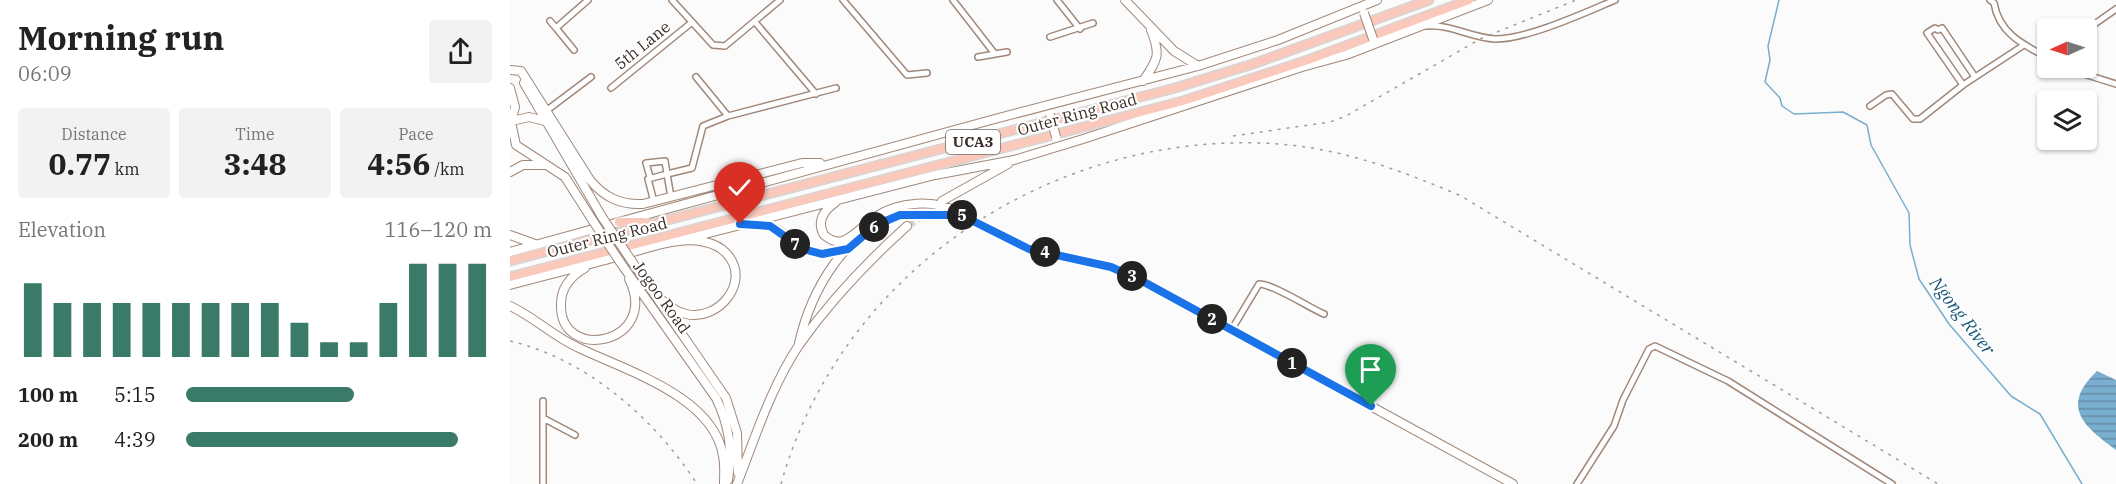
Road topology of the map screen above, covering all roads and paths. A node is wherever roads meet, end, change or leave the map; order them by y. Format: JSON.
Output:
{"nodes":[{"id":1,"x":588,"y":0,"type":"edge"},
{"id":2,"x":672,"y":0,"type":"edge"},
{"id":3,"x":780,"y":0,"type":"edge"},
{"id":4,"x":843,"y":0,"type":"edge"},
{"id":5,"x":953,"y":0,"type":"edge"},
{"id":6,"x":1057,"y":0,"type":"edge"},
{"id":7,"x":1125,"y":0,"type":"edge"},
{"id":8,"x":1377,"y":0,"type":"edge"},
{"id":9,"x":1429,"y":0,"type":"edge"},
{"id":10,"x":1469,"y":0,"type":"edge"},
{"id":11,"x":1488,"y":0,"type":"edge"},
{"id":12,"x":1615,"y":0,"type":"edge"},
{"id":13,"x":1990,"y":0,"type":"edge"},
{"id":14,"x":1363,"y":9,"type":"junction"},
{"id":15,"x":2116,"y":9,"type":"edge"},
{"id":16,"x":2098,"y":11,"type":"dead end"},
{"id":17,"x":2102,"y":19,"type":"junction"},
{"id":18,"x":550,"y":21,"type":"dead end"},
{"id":19,"x":755,"y":22,"type":"junction"},
{"id":20,"x":2097,"y":22,"type":"edge"},
{"id":21,"x":691,"y":23,"type":"junction"},
{"id":22,"x":1093,"y":23,"type":"dead end"},
{"id":23,"x":1421,"y":27,"type":"junction"},
{"id":24,"x":556,"y":28,"type":"junction"},
{"id":25,"x":1080,"y":28,"type":"junction"},
{"id":26,"x":1150,"y":28,"type":"junction"},
{"id":27,"x":1050,"y":37,"type":"dead end"},
{"id":28,"x":1374,"y":42,"type":"junction"},
{"id":29,"x":2024,"y":45,"type":"junction"},
{"id":30,"x":574,"y":50,"type":"dead end"},
{"id":31,"x":1007,"y":52,"type":"dead end"},
{"id":32,"x":2037,"y":52,"type":"edge"},
{"id":33,"x":995,"y":54,"type":"junction"},
{"id":34,"x":978,"y":57,"type":"dead end"},
{"id":35,"x":512,"y":66,"type":"edge"},
{"id":36,"x":1198,"y":66,"type":"junction"},
{"id":37,"x":927,"y":73,"type":"dead end"},
{"id":38,"x":591,"y":77,"type":"dead end"},
{"id":39,"x":696,"y":77,"type":"dead end"},
{"id":40,"x":1975,"y":77,"type":"junction"},
{"id":41,"x":2097,"y":78,"type":"edge"},
{"id":42,"x":1143,"y":82,"type":"junction"},
{"id":43,"x":2116,"y":84,"type":"edge"},
{"id":44,"x":1963,"y":85,"type":"junction"},
{"id":45,"x":510,"y":88,"type":"edge"},
{"id":46,"x":611,"y":88,"type":"dead end"},
{"id":47,"x":836,"y":88,"type":"dead end"},
{"id":48,"x":816,"y":94,"type":"junction"},
{"id":49,"x":1870,"y":106,"type":"dead end"},
{"id":50,"x":1048,"y":110,"type":"junction"},
{"id":51,"x":546,"y":111,"type":"junction"},
{"id":52,"x":729,"y":116,"type":"junction"},
{"id":53,"x":545,"y":121,"type":"junction"},
{"id":54,"x":511,"y":123,"type":"edge"},
{"id":55,"x":1057,"y":142,"type":"junction"},
{"id":56,"x":1014,"y":160,"type":"junction"},
{"id":57,"x":836,"y":162,"type":"junction"},
{"id":58,"x":547,"y":165,"type":"junction"},
{"id":59,"x":510,"y":172,"type":"edge"},
{"id":60,"x":667,"y":174,"type":"junction"},
{"id":61,"x":650,"y":177,"type":"junction"},
{"id":62,"x":670,"y":197,"type":"junction"},
{"id":63,"x":839,"y":199,"type":"junction"},
{"id":64,"x":942,"y":201,"type":"tunnel mouth"},
{"id":65,"x":654,"y":202,"type":"junction"},
{"id":66,"x":962,"y":215,"type":"junction"},
{"id":67,"x":670,"y":219,"type":"junction"},
{"id":68,"x":619,"y":222,"type":"junction"},
{"id":69,"x":740,"y":224,"type":"junction"},
{"id":70,"x":907,"y":226,"type":"tunnel mouth"},
{"id":71,"x":510,"y":235,"type":"edge"},
{"id":72,"x":678,"y":241,"type":"junction"},
{"id":73,"x":542,"y":244,"type":"junction"},
{"id":74,"x":848,"y":249,"type":"junction"},
{"id":75,"x":510,"y":252,"type":"edge"},
{"id":76,"x":510,"y":261,"type":"edge"},
{"id":77,"x":595,"y":263,"type":"junction"},
{"id":78,"x":622,"y":264,"type":"junction"},
{"id":79,"x":510,"y":277,"type":"edge"},
{"id":80,"x":510,"y":285,"type":"edge"},
{"id":81,"x":655,"y":294,"type":"junction"},
{"id":82,"x":510,"y":306,"type":"edge"},
{"id":83,"x":1324,"y":314,"type":"dead end"},
{"id":84,"x":1232,"y":329,"type":"junction"},
{"id":85,"x":798,"y":346,"type":"junction"},
{"id":86,"x":543,"y":401,"type":"dead end"},
{"id":87,"x":543,"y":418,"type":"junction"},
{"id":88,"x":574,"y":435,"type":"dead end"},
{"id":89,"x":543,"y":484,"type":"edge"},
{"id":90,"x":726,"y":484,"type":"edge"},
{"id":91,"x":737,"y":484,"type":"edge"},
{"id":92,"x":1513,"y":484,"type":"edge"},
{"id":93,"x":1577,"y":484,"type":"edge"},
{"id":94,"x":1892,"y":484,"type":"edge"}],
"edges":[{"from":1,"to":24,"type":"street"},
{"from":2,"to":21,"type":"street"},
{"from":3,"to":19,"type":"street"},
{"from":4,"to":37,"type":"street"},
{"from":5,"to":33,"type":"street"},
{"from":6,"to":25,"type":"street"},
{"from":7,"to":26,"type":"main road"},
{"from":8,"to":14,"type":"main road","number":"UCA3"},
{"from":9,"to":67,"type":"main road","name":"Outer Ring Road","number":"UCA3"},
{"from":10,"to":79,"type":"main road","name":"Outer Ring Road","number":"UCA3"},
{"from":11,"to":23,"type":"main road","name":"Outer Ring Road","number":"UCA3"},
{"from":12,"to":23,"type":"street"},
{"from":13,"to":29,"type":"street"},
{"from":14,"to":28,"type":"main road","bridge":true},
{"from":14,"to":36,"type":"main road","number":"UCA3"},
{"from":15,"to":17,"type":"street"},
{"from":16,"to":17,"type":"street"},
{"from":17,"to":20,"type":"street"},
{"from":18,"to":24,"type":"street"},
{"from":19,"to":21,"type":"street"},
{"from":19,"to":48,"type":"street"},
{"from":21,"to":46,"type":"street","name":"5th Lane"},
{"from":22,"to":25,"type":"street"},
{"from":23,"to":28,"type":"main road","name":"Outer Ring Road","number":"UCA3"},
{"from":24,"to":30,"type":"street"},
{"from":25,"to":27,"type":"street"},
{"from":26,"to":36,"type":"main road"},
{"from":26,"to":42,"type":"main road"},
{"from":28,"to":55,"type":"main road","name":"Outer Ring Road","number":"UCA3"},
{"from":29,"to":32,"type":"street"},
{"from":29,"to":40,"type":"street"},
{"from":31,"to":33,"type":"street"},
{"from":33,"to":34,"type":"street"},
{"from":35,"to":51,"type":"main road"},
{"from":35,"to":53,"type":"main road","name":"Jogoo Road"},
{"from":36,"to":42,"type":"main road","name":"Outer Ring Road","number":"UCA3"},
{"from":38,"to":51,"type":"street"},
{"from":39,"to":52,"type":"street"},
{"from":40,"to":44,"type":"street"},
{"from":40,"to":44,"type":"street"},
{"from":41,"to":43,"type":"street"},
{"from":42,"to":50,"type":"main road","name":"Outer Ring Road","number":"UCA3"},
{"from":44,"to":49,"type":"street"},
{"from":45,"to":54,"type":"main road","name":"Jogoo Road"},
{"from":47,"to":48,"type":"street"},
{"from":48,"to":52,"type":"street"},
{"from":50,"to":55,"type":"main road","bridge":true},
{"from":50,"to":57,"type":"main road","name":"Outer Ring Road","number":"UCA3"},
{"from":51,"to":65,"type":"main road"},
{"from":52,"to":60,"type":"street"},
{"from":53,"to":54,"type":"main road"},
{"from":53,"to":81,"type":"main road","name":"Jogoo Road","bridge":true},
{"from":54,"to":58,"type":"main road","name":"Jogoo Road"},
{"from":55,"to":56,"type":"main road","name":"Outer Ring Road","number":"UCA3"},
{"from":56,"to":63,"type":"main road","name":"Outer Ring Road","number":"UCA3"},
{"from":56,"to":64,"type":"main road"},
{"from":57,"to":62,"type":"main road"},
{"from":57,"to":68,"type":"main road","name":"Outer Ring Road","number":"UCA3"},
{"from":58,"to":59,"type":"main road"},
{"from":58,"to":78,"type":"main road","name":"Jogoo Road","bridge":true},
{"from":60,"to":61,"type":"street"},
{"from":60,"to":61,"type":"street"},
{"from":60,"to":62,"type":"street"},
{"from":61,"to":65,"type":"street"},
{"from":62,"to":65,"type":"main road"},
{"from":63,"to":66,"type":"main road"},
{"from":63,"to":69,"type":"main road","name":"Outer Ring Road","number":"UCA3"},
{"from":66,"to":74,"type":"main road"},
{"from":66,"to":84,"type":"main road","bridge":true},
{"from":67,"to":68,"type":"main road"},
{"from":67,"to":76,"type":"main road","name":"Outer Ring Road","number":"UCA3"},
{"from":68,"to":73,"type":"main road","name":"Outer Ring Road","number":"UCA3"},
{"from":69,"to":72,"type":"main road","name":"Outer Ring Road","number":"UCA3"},
{"from":69,"to":74,"type":"main road"},
{"from":70,"to":85,"type":"main road"},
{"from":71,"to":73,"type":"main road"},
{"from":72,"to":77,"type":"main road","name":"Outer Ring Road"},
{"from":72,"to":81,"type":"main road"},
{"from":73,"to":75,"type":"main road","name":"Outer Ring Road","number":"UCA3"},
{"from":74,"to":85,"type":"main road"},
{"from":77,"to":78,"type":"main road"},
{"from":77,"to":80,"type":"main road","name":"Outer Ring Road"},
{"from":78,"to":90,"type":"main road","name":"Jogoo Road"},
{"from":81,"to":91,"type":"main road","name":"Jogoo Road"},
{"from":82,"to":90,"type":"main road"},
{"from":83,"to":84,"type":"street"},
{"from":84,"to":92,"type":"main road"},
{"from":85,"to":91,"type":"main road"},
{"from":86,"to":87,"type":"street"},
{"from":87,"to":88,"type":"street"},
{"from":87,"to":89,"type":"street"},
{"from":93,"to":94,"type":"street"}]}
